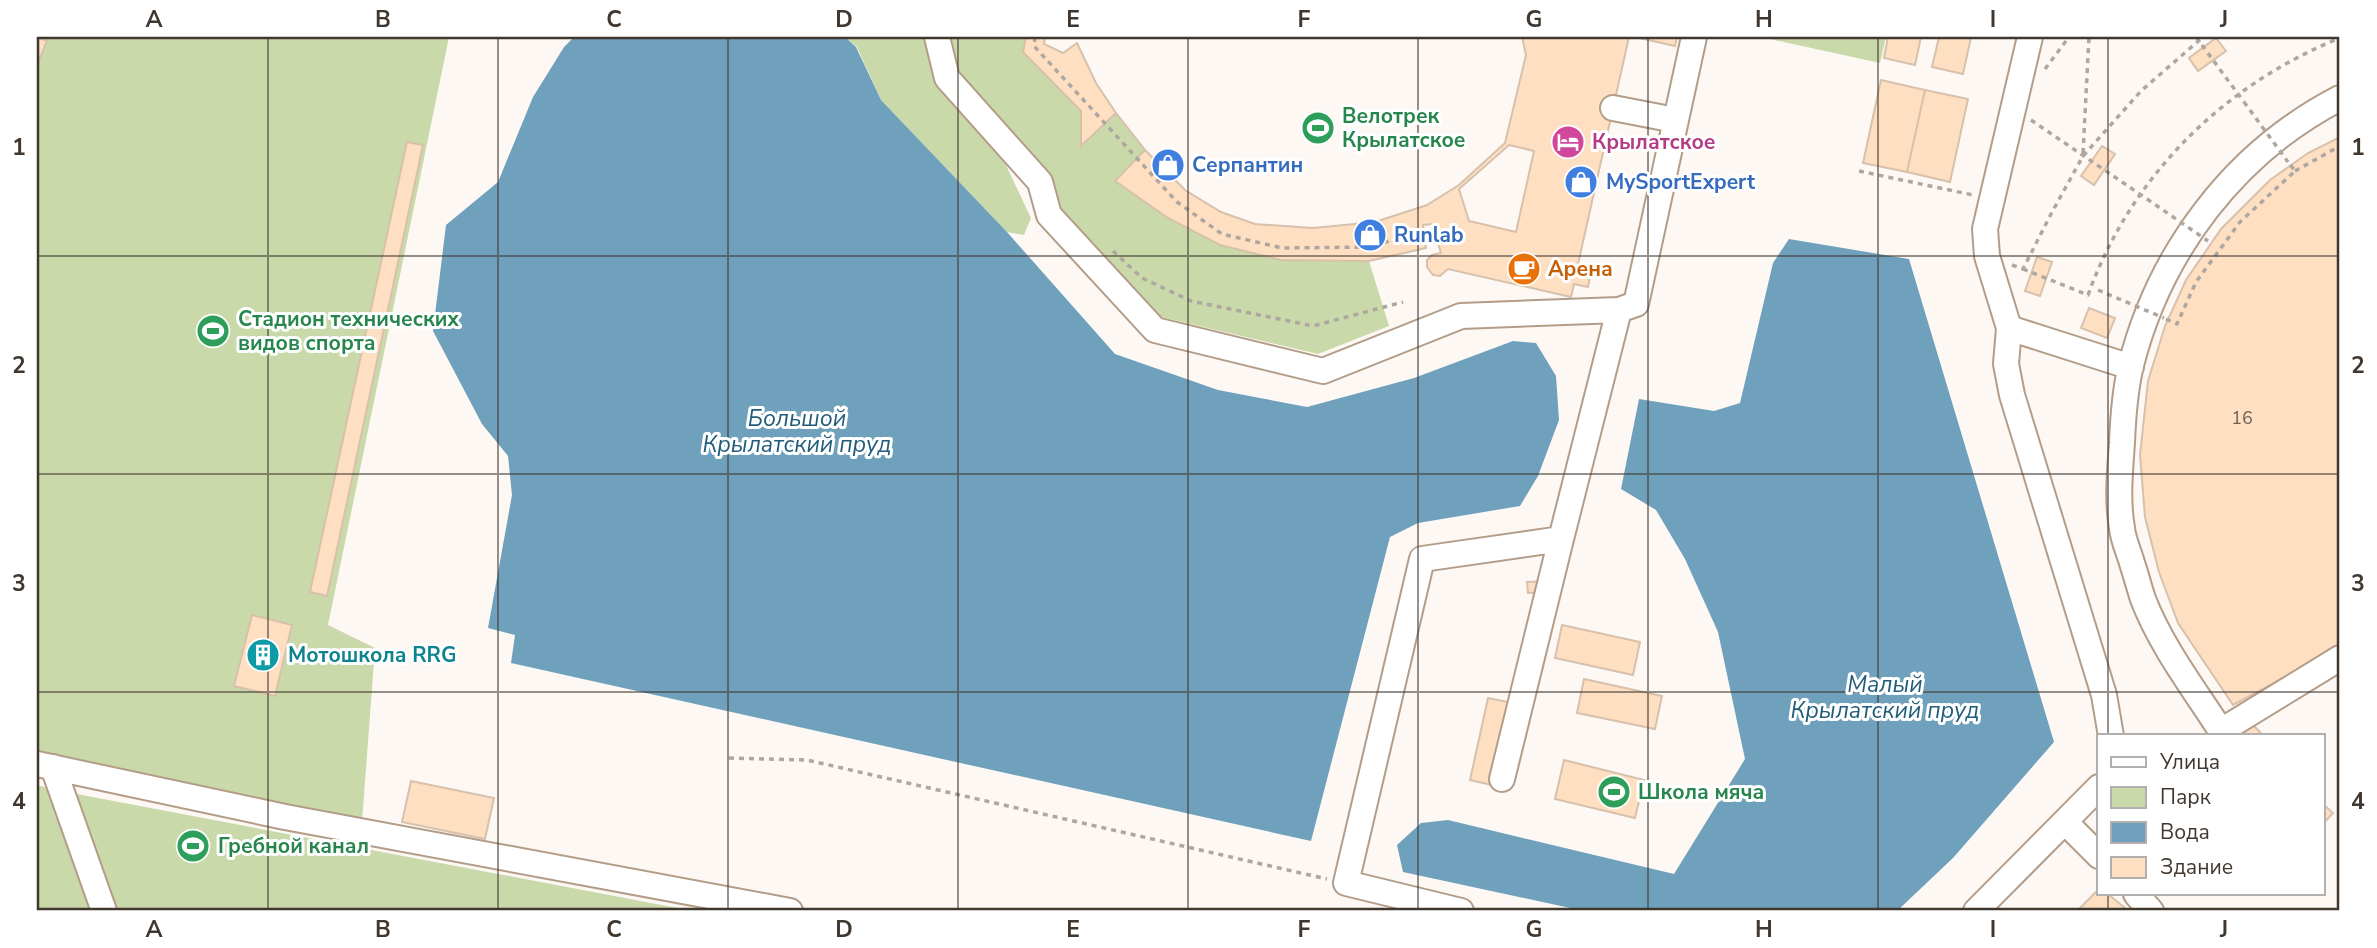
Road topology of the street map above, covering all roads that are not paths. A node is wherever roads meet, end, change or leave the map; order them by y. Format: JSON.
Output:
{"nodes":[{"id":1,"x":937,"y":37,"type":"edge"},
{"id":2,"x":1694,"y":37,"type":"edge"},
{"id":3,"x":2031,"y":37,"type":"edge"},
{"id":4,"x":2340,"y":98,"type":"edge"},
{"id":5,"x":1613,"y":108,"type":"dead end"},
{"id":6,"x":1675,"y":120,"type":"junction"},
{"id":7,"x":1619,"y":310,"type":"junction"},
{"id":8,"x":2009,"y":328,"type":"junction"},
{"id":9,"x":2131,"y":367,"type":"junction"},
{"id":10,"x":1561,"y":539,"type":"junction"},
{"id":11,"x":2340,"y":658,"type":"edge"},
{"id":12,"x":2111,"y":734,"type":"edge"},
{"id":13,"x":45,"y":766,"type":"edge"},
{"id":14,"x":1502,"y":779,"type":"dead end"},
{"id":15,"x":2097,"y":789,"type":"edge"},
{"id":16,"x":2065,"y":822,"type":"junction"},
{"id":17,"x":2097,"y":854,"type":"edge"},
{"id":18,"x":2137,"y":895,"type":"edge"},
{"id":19,"x":104,"y":911,"type":"edge"},
{"id":20,"x":790,"y":911,"type":"edge"},
{"id":21,"x":1461,"y":911,"type":"edge"},
{"id":22,"x":1976,"y":911,"type":"edge"},
{"id":23,"x":2151,"y":911,"type":"edge"}],
"edges":[{"from":1,"to":7,"type":"lane"},
{"from":2,"to":6,"type":"lane"},
{"from":3,"to":8,"type":"lane"},
{"from":4,"to":9,"type":"lane"},
{"from":5,"to":6,"type":"lane"},
{"from":6,"to":7,"type":"lane"},
{"from":7,"to":10,"type":"lane"},
{"from":8,"to":9,"type":"lane"},
{"from":8,"to":12,"type":"lane"},
{"from":9,"to":11,"type":"lane"},
{"from":10,"to":14,"type":"lane"},
{"from":10,"to":21,"type":"lane"},
{"from":13,"to":19,"type":"lane"},
{"from":13,"to":20,"type":"lane"},
{"from":15,"to":16,"type":"lane"},
{"from":16,"to":17,"type":"lane"},
{"from":16,"to":22,"type":"lane"},
{"from":18,"to":23,"type":"lane"}]}
